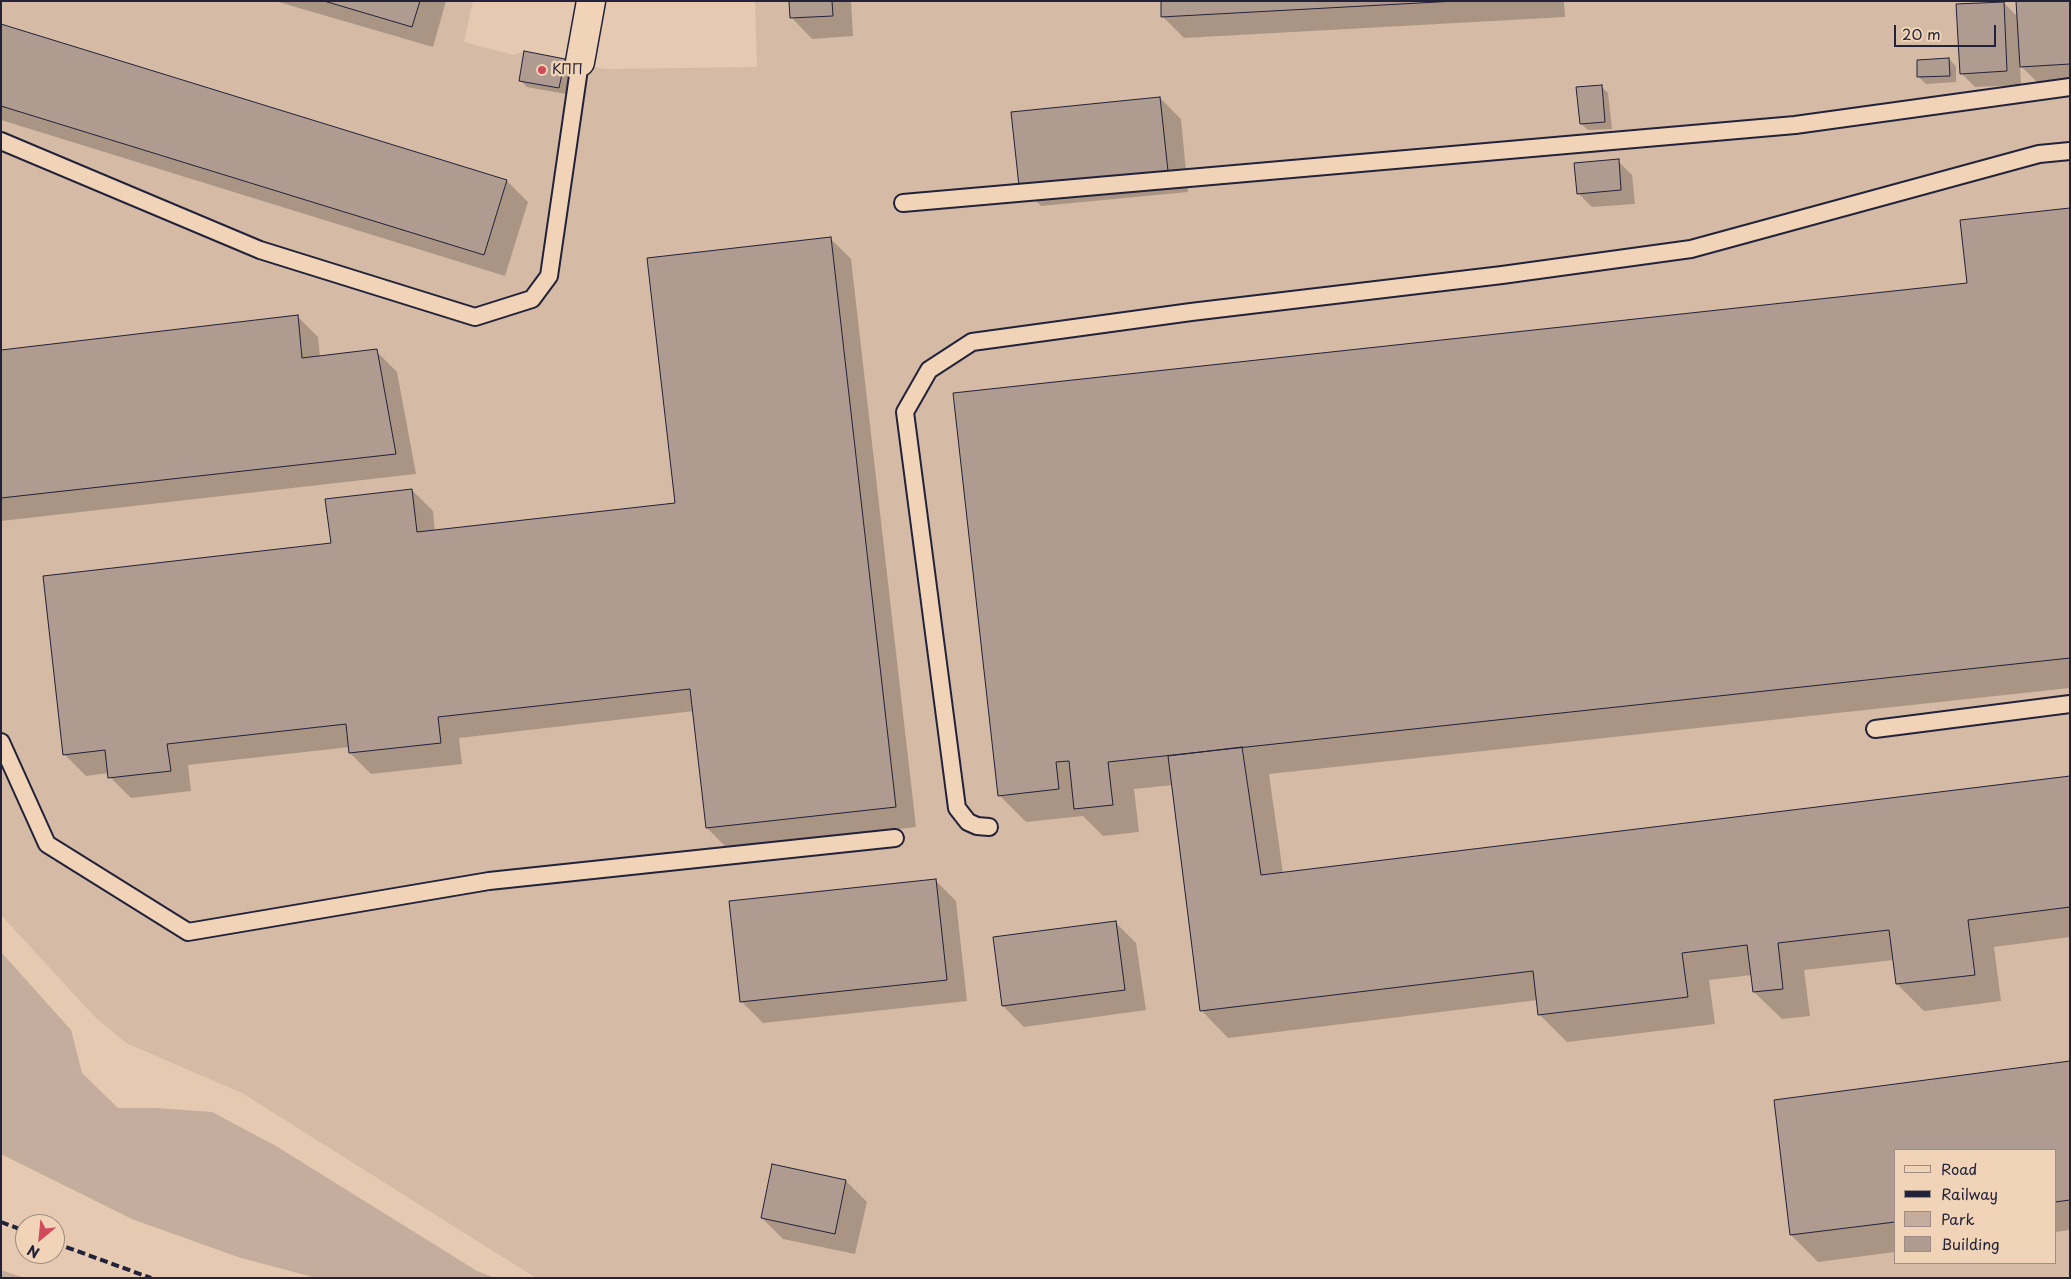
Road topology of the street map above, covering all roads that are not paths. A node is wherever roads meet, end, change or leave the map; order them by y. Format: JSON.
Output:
{"nodes":[{"id":1,"x":591,"y":1,"type":"edge"},
{"id":2,"x":580,"y":62,"type":"joint"},
{"id":3,"x":2070,"y":87,"type":"edge"},
{"id":4,"x":1,"y":141,"type":"edge"},
{"id":5,"x":2070,"y":151,"type":"edge"},
{"id":6,"x":903,"y":203,"type":"dead end"},
{"id":7,"x":2070,"y":704,"type":"edge"},
{"id":8,"x":1875,"y":729,"type":"dead end"},
{"id":9,"x":1,"y":742,"type":"edge"},
{"id":10,"x":989,"y":827,"type":"dead end"},
{"id":11,"x":895,"y":838,"type":"dead end"}],
"edges":[{"from":1,"to":2,"type":"street"},
{"from":2,"to":4,"type":"lane"},
{"from":3,"to":6,"type":"lane"},
{"from":5,"to":10,"type":"lane"},
{"from":7,"to":8,"type":"lane"},
{"from":9,"to":11,"type":"lane"}]}
